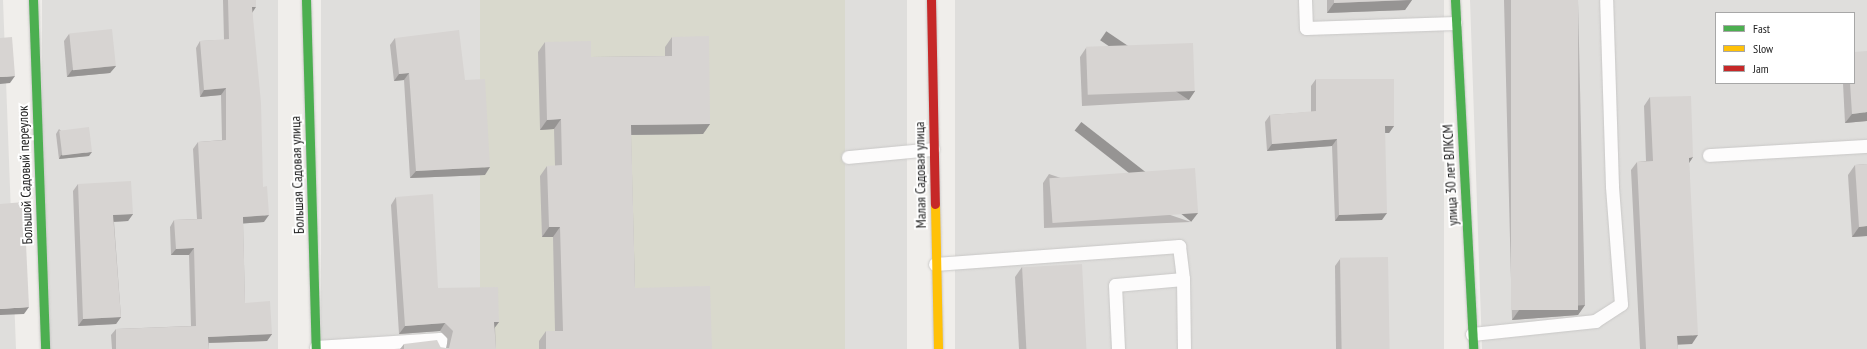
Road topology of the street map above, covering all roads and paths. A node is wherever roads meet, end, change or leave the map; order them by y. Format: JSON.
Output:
{"nodes":[{"id":1,"x":33,"y":0,"type":"edge"},
{"id":2,"x":306,"y":0,"type":"edge"},
{"id":3,"x":931,"y":0,"type":"edge"},
{"id":4,"x":1305,"y":0,"type":"edge"},
{"id":5,"x":1455,"y":0,"type":"edge"},
{"id":6,"x":1606,"y":0,"type":"edge"},
{"id":7,"x":1455,"y":23,"type":"junction"},
{"id":8,"x":1867,"y":146,"type":"edge"},
{"id":9,"x":933,"y":149,"type":"junction"},
{"id":10,"x":1709,"y":155,"type":"dead end"},
{"id":11,"x":848,"y":157,"type":"dead end"},
{"id":12,"x":935,"y":264,"type":"junction"},
{"id":13,"x":1183,"y":279,"type":"junction"},
{"id":14,"x":1472,"y":334,"type":"junction"},
{"id":15,"x":316,"y":348,"type":"edge"},
{"id":16,"x":45,"y":349,"type":"edge"},
{"id":17,"x":440,"y":349,"type":"edge"},
{"id":18,"x":938,"y":349,"type":"edge"},
{"id":19,"x":1118,"y":349,"type":"edge"},
{"id":20,"x":1184,"y":349,"type":"edge"},
{"id":21,"x":1473,"y":349,"type":"edge"}],
"edges":[{"from":1,"to":16,"type":"street","name":"Большой Садовый переулок"},
{"from":2,"to":15,"type":"street","name":"Большая Садовая улица"},
{"from":3,"to":9,"type":"street","name":"Малая Садовая улица"},
{"from":4,"to":7,"type":"lane"},
{"from":5,"to":7,"type":"street","name":"улица 30 лет ВЛКСМ"},
{"from":6,"to":14,"type":"lane"},
{"from":7,"to":14,"type":"street","name":"улица 30 лет ВЛКСМ"},
{"from":8,"to":10,"type":"lane"},
{"from":9,"to":11,"type":"lane"},
{"from":9,"to":12,"type":"street","name":"Малая Садовая улица"},
{"from":12,"to":13,"type":"lane"},
{"from":12,"to":18,"type":"street","name":"Малая Садовая улица"},
{"from":13,"to":19,"type":"lane"},
{"from":13,"to":20,"type":"lane"},
{"from":14,"to":21,"type":"street","name":"улица 30 лет ВЛКСМ"},
{"from":15,"to":17,"type":"lane"}]}
